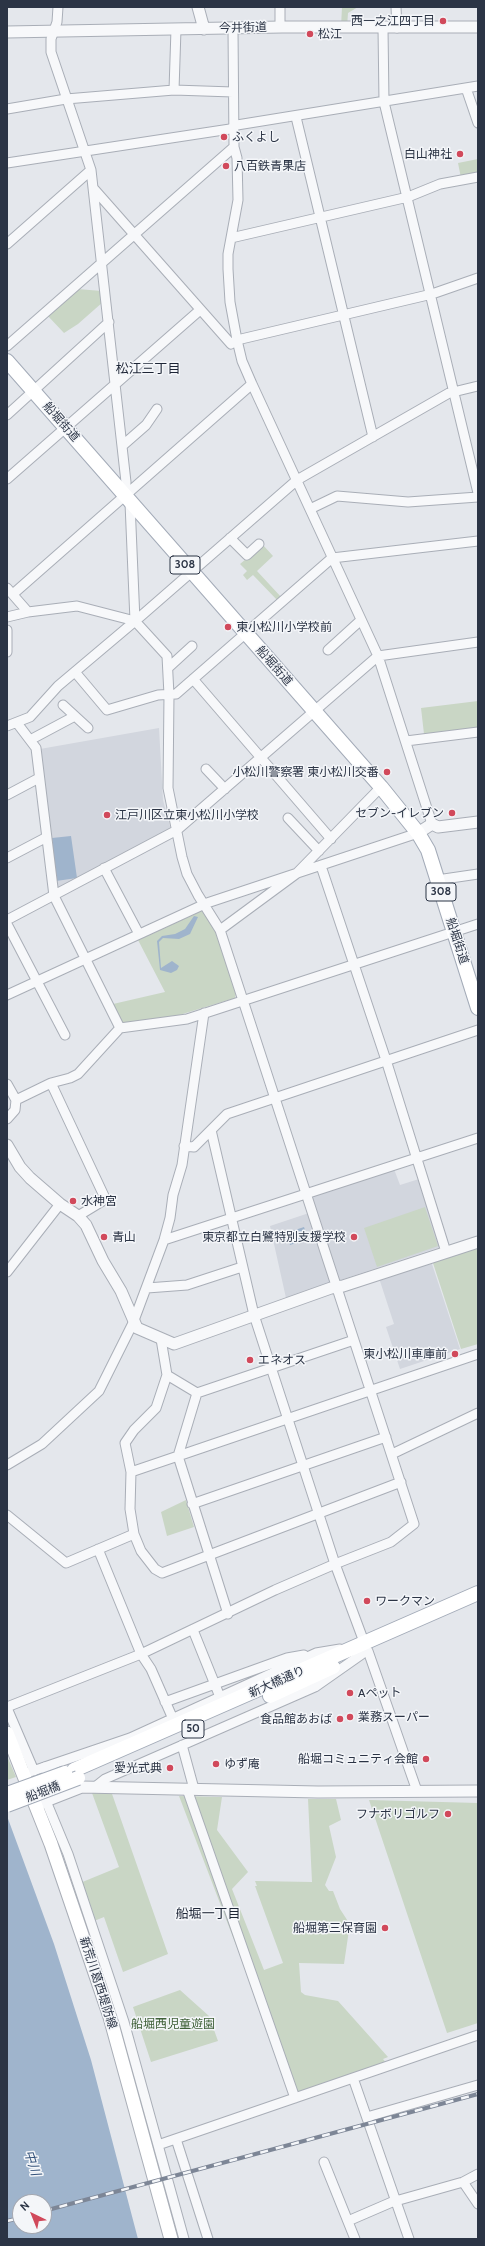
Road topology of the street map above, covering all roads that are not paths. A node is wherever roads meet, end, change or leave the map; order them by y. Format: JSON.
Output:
{"nodes":[{"id":1,"x":58,"y":7,"type":"edge"},
{"id":2,"x":198,"y":7,"type":"edge"},
{"id":3,"x":280,"y":7,"type":"edge"},
{"id":4,"x":396,"y":7,"type":"edge"},
{"id":5,"x":282,"y":27,"type":"junction"},
{"id":6,"x":383,"y":28,"type":"junction"},
{"id":7,"x":397,"y":28,"type":"junction"},
{"id":8,"x":478,"y":28,"type":"edge"},
{"id":9,"x":176,"y":29,"type":"junction"},
{"id":10,"x":204,"y":29,"type":"junction"},
{"id":11,"x":233,"y":29,"type":"junction"},
{"id":12,"x":54,"y":31,"type":"junction"},
{"id":13,"x":7,"y":32,"type":"edge"},
{"id":14,"x":478,"y":86,"type":"edge"},
{"id":15,"x":466,"y":88,"type":"junction"},
{"id":16,"x":174,"y":90,"type":"junction"},
{"id":17,"x":233,"y":92,"type":"junction"},
{"id":18,"x":66,"y":100,"type":"junction"},
{"id":19,"x":384,"y":102,"type":"junction"},
{"id":20,"x":7,"y":109,"type":"edge"},
{"id":21,"x":296,"y":117,"type":"junction"},
{"id":22,"x":478,"y":123,"type":"edge"},
{"id":23,"x":234,"y":126,"type":"junction"},
{"id":24,"x":234,"y":147,"type":"junction"},
{"id":25,"x":85,"y":150,"type":"junction"},
{"id":26,"x":7,"y":163,"type":"edge"},
{"id":27,"x":91,"y":170,"type":"junction"},
{"id":28,"x":478,"y":177,"type":"edge"},
{"id":29,"x":94,"y":189,"type":"junction"},
{"id":30,"x":408,"y":197,"type":"junction"},
{"id":31,"x":321,"y":216,"type":"junction"},
{"id":32,"x":134,"y":235,"type":"junction"},
{"id":33,"x":231,"y":238,"type":"junction"},
{"id":34,"x":7,"y":244,"type":"edge"},
{"id":35,"x":102,"y":263,"type":"junction"},
{"id":36,"x":478,"y":278,"type":"edge"},
{"id":37,"x":432,"y":294,"type":"junction"},
{"id":38,"x":200,"y":310,"type":"junction"},
{"id":39,"x":344,"y":315,"type":"junction"},
{"id":40,"x":109,"y":322,"type":"junction"},
{"id":41,"x":237,"y":340,"type":"junction"},
{"id":42,"x":7,"y":346,"type":"edge"},
{"id":43,"x":7,"y":361,"type":"edge"},
{"id":44,"x":115,"y":383,"type":"junction"},
{"id":45,"x":252,"y":384,"type":"junction"},
{"id":46,"x":478,"y":386,"type":"edge"},
{"id":47,"x":33,"y":390,"type":"junction"},
{"id":48,"x":453,"y":392,"type":"junction"},
{"id":49,"x":157,"y":410,"type":"dead end"},
{"id":50,"x":7,"y":415,"type":"edge"},
{"id":51,"x":66,"y":427,"type":"junction"},
{"id":52,"x":373,"y":437,"type":"junction"},
{"id":53,"x":122,"y":446,"type":"junction"},
{"id":54,"x":7,"y":479,"type":"edge"},
{"id":55,"x":296,"y":480,"type":"junction"},
{"id":56,"x":478,"y":493,"type":"edge"},
{"id":57,"x":478,"y":497,"type":"edge"},
{"id":58,"x":127,"y":500,"type":"junction"},
{"id":59,"x":310,"y":509,"type":"junction"},
{"id":60,"x":230,"y":538,"type":"junction"},
{"id":61,"x":478,"y":541,"type":"edge"},
{"id":62,"x":259,"y":544,"type":"dead end"},
{"id":63,"x":332,"y":558,"type":"junction"},
{"id":64,"x":192,"y":572,"type":"junction"},
{"id":65,"x":10,"y":591,"type":"edge"},
{"id":66,"x":28,"y":612,"type":"junction"},
{"id":67,"x":7,"y":618,"type":"edge"},
{"id":68,"x":361,"y":620,"type":"junction"},
{"id":69,"x":135,"y":621,"type":"junction"},
{"id":70,"x":245,"y":633,"type":"junction"},
{"id":71,"x":7,"y":634,"type":"edge"},
{"id":72,"x":478,"y":642,"type":"edge"},
{"id":73,"x":192,"y":646,"type":"dead end"},
{"id":74,"x":328,"y":650,"type":"dead end"},
{"id":75,"x":7,"y":652,"type":"edge"},
{"id":76,"x":378,"y":656,"type":"junction"},
{"id":77,"x":168,"y":668,"type":"junction"},
{"id":78,"x":75,"y":672,"type":"junction"},
{"id":79,"x":193,"y":679,"type":"junction"},
{"id":80,"x":169,"y":695,"type":"junction"},
{"id":81,"x":63,"y":705,"type":"dead end"},
{"id":82,"x":313,"y":711,"type":"junction"},
{"id":83,"x":75,"y":716,"type":"junction"},
{"id":84,"x":17,"y":723,"type":"junction"},
{"id":85,"x":7,"y":726,"type":"edge"},
{"id":86,"x":88,"y":728,"type":"dead end"},
{"id":87,"x":478,"y":732,"type":"edge"},
{"id":88,"x":30,"y":740,"type":"junction"},
{"id":89,"x":406,"y":741,"type":"junction"},
{"id":90,"x":261,"y":758,"type":"junction"},
{"id":91,"x":206,"y":769,"type":"dead end"},
{"id":92,"x":39,"y":778,"type":"junction"},
{"id":93,"x":381,"y":787,"type":"junction"},
{"id":94,"x":225,"y":789,"type":"junction"},
{"id":95,"x":7,"y":795,"type":"edge"},
{"id":96,"x":288,"y":818,"type":"dead end"},
{"id":97,"x":478,"y":822,"type":"edge"},
{"id":98,"x":432,"y":824,"type":"junction"},
{"id":99,"x":177,"y":830,"type":"junction"},
{"id":100,"x":418,"y":833,"type":"junction"},
{"id":101,"x":45,"y":838,"type":"junction"},
{"id":102,"x":331,"y":838,"type":"junction"},
{"id":103,"x":318,"y":851,"type":"junction"},
{"id":104,"x":7,"y":858,"type":"edge"},
{"id":105,"x":321,"y":866,"type":"junction"},
{"id":106,"x":104,"y":868,"type":"junction"},
{"id":107,"x":296,"y":874,"type":"junction"},
{"id":108,"x":478,"y":874,"type":"edge"},
{"id":109,"x":437,"y":880,"type":"junction"},
{"id":110,"x":54,"y":896,"type":"junction"},
{"id":111,"x":204,"y":904,"type":"junction"},
{"id":112,"x":7,"y":920,"type":"edge"},
{"id":113,"x":7,"y":924,"type":"edge"},
{"id":114,"x":478,"y":924,"type":"edge"},
{"id":115,"x":220,"y":930,"type":"junction"},
{"id":116,"x":454,"y":930,"type":"junction"},
{"id":117,"x":139,"y":934,"type":"junction"},
{"id":118,"x":85,"y":959,"type":"junction"},
{"id":119,"x":352,"y":964,"type":"junction"},
{"id":120,"x":36,"y":982,"type":"junction"},
{"id":121,"x":7,"y":995,"type":"edge"},
{"id":122,"x":244,"y":999,"type":"junction"},
{"id":123,"x":478,"y":1008,"type":"edge"},
{"id":124,"x":204,"y":1012,"type":"junction"},
{"id":125,"x":120,"y":1028,"type":"junction"},
{"id":126,"x":478,"y":1030,"type":"edge"},
{"id":127,"x":65,"y":1035,"type":"dead end"},
{"id":128,"x":386,"y":1060,"type":"junction"},
{"id":129,"x":51,"y":1083,"type":"junction"},
{"id":130,"x":7,"y":1084,"type":"edge"},
{"id":131,"x":276,"y":1097,"type":"junction"},
{"id":132,"x":16,"y":1100,"type":"junction"},
{"id":133,"x":7,"y":1119,"type":"edge"},
{"id":134,"x":211,"y":1130,"type":"junction"},
{"id":135,"x":478,"y":1138,"type":"edge"},
{"id":136,"x":7,"y":1145,"type":"edge"},
{"id":137,"x":184,"y":1146,"type":"junction"},
{"id":138,"x":415,"y":1158,"type":"junction"},
{"id":139,"x":306,"y":1192,"type":"junction"},
{"id":140,"x":60,"y":1204,"type":"junction"},
{"id":141,"x":78,"y":1216,"type":"junction"},
{"id":142,"x":231,"y":1218,"type":"junction"},
{"id":143,"x":164,"y":1240,"type":"junction"},
{"id":144,"x":478,"y":1242,"type":"edge"},
{"id":145,"x":446,"y":1252,"type":"junction"},
{"id":146,"x":242,"y":1267,"type":"junction"},
{"id":147,"x":7,"y":1272,"type":"edge"},
{"id":148,"x":336,"y":1287,"type":"junction"},
{"id":149,"x":147,"y":1288,"type":"junction"},
{"id":150,"x":254,"y":1316,"type":"junction"},
{"id":151,"x":133,"y":1323,"type":"junction"},
{"id":152,"x":161,"y":1339,"type":"junction"},
{"id":153,"x":354,"y":1340,"type":"junction"},
{"id":154,"x":478,"y":1354,"type":"edge"},
{"id":155,"x":271,"y":1369,"type":"junction"},
{"id":156,"x":167,"y":1375,"type":"junction"},
{"id":157,"x":370,"y":1390,"type":"junction"},
{"id":158,"x":197,"y":1393,"type":"junction"},
{"id":159,"x":478,"y":1413,"type":"edge"},
{"id":160,"x":288,"y":1418,"type":"junction"},
{"id":161,"x":386,"y":1437,"type":"junction"},
{"id":162,"x":392,"y":1454,"type":"junction"},
{"id":163,"x":178,"y":1456,"type":"junction"},
{"id":164,"x":7,"y":1465,"type":"edge"},
{"id":165,"x":303,"y":1466,"type":"junction"},
{"id":166,"x":131,"y":1472,"type":"junction"},
{"id":167,"x":401,"y":1482,"type":"junction"},
{"id":168,"x":192,"y":1504,"type":"junction"},
{"id":169,"x":319,"y":1513,"type":"junction"},
{"id":170,"x":7,"y":1515,"type":"edge"},
{"id":171,"x":134,"y":1534,"type":"junction"},
{"id":172,"x":98,"y":1549,"type":"junction"},
{"id":173,"x":209,"y":1555,"type":"junction"},
{"id":174,"x":335,"y":1564,"type":"junction"},
{"id":175,"x":478,"y":1593,"type":"edge"},
{"id":176,"x":478,"y":1602,"type":"edge"},
{"id":177,"x":228,"y":1614,"type":"junction"},
{"id":178,"x":193,"y":1630,"type":"junction"},
{"id":179,"x":363,"y":1648,"type":"junction"},
{"id":180,"x":316,"y":1653,"type":"junction"},
{"id":181,"x":141,"y":1654,"type":"junction"},
{"id":182,"x":214,"y":1683,"type":"junction"},
{"id":183,"x":220,"y":1697,"type":"junction"},
{"id":184,"x":165,"y":1702,"type":"junction"},
{"id":185,"x":7,"y":1707,"type":"edge"},
{"id":186,"x":173,"y":1719,"type":"junction"},
{"id":187,"x":7,"y":1733,"type":"edge"},
{"id":188,"x":182,"y":1745,"type":"junction"},
{"id":189,"x":34,"y":1771,"type":"junction"},
{"id":190,"x":78,"y":1778,"type":"junction"},
{"id":191,"x":95,"y":1787,"type":"junction"},
{"id":192,"x":190,"y":1789,"type":"junction"},
{"id":193,"x":417,"y":1791,"type":"junction"},
{"id":194,"x":478,"y":1791,"type":"edge"},
{"id":195,"x":7,"y":1794,"type":"edge"},
{"id":196,"x":41,"y":1803,"type":"junction"},
{"id":197,"x":7,"y":1805,"type":"edge"},
{"id":198,"x":478,"y":2035,"type":"edge"},
{"id":199,"x":353,"y":2078,"type":"junction"},
{"id":200,"x":478,"y":2085,"type":"edge"},
{"id":201,"x":294,"y":2098,"type":"junction"},
{"id":202,"x":367,"y":2117,"type":"junction"},
{"id":203,"x":176,"y":2139,"type":"junction"},
{"id":204,"x":158,"y":2145,"type":"junction"},
{"id":205,"x":324,"y":2162,"type":"dead end"},
{"id":206,"x":478,"y":2174,"type":"edge"},
{"id":207,"x":463,"y":2182,"type":"junction"},
{"id":208,"x":396,"y":2201,"type":"junction"},
{"id":209,"x":478,"y":2204,"type":"edge"},
{"id":210,"x":348,"y":2220,"type":"junction"},
{"id":211,"x":171,"y":2239,"type":"edge"},
{"id":212,"x":184,"y":2239,"type":"edge"},
{"id":213,"x":208,"y":2239,"type":"edge"},
{"id":214,"x":355,"y":2239,"type":"edge"},
{"id":215,"x":409,"y":2239,"type":"edge"}],
"edges":[{"from":1,"to":12,"type":"street"},
{"from":2,"to":10,"type":"street"},
{"from":3,"to":5,"type":"street"},
{"from":4,"to":7,"type":"street"},
{"from":5,"to":6,"type":"street","name":"今井街道"},
{"from":5,"to":11,"type":"street","name":"今井街道"},
{"from":6,"to":7,"type":"street","name":"今井街道"},
{"from":6,"to":19,"type":"street"},
{"from":7,"to":8,"type":"street","name":"今井街道"},
{"from":9,"to":10,"type":"street","name":"今井街道"},
{"from":9,"to":12,"type":"street","name":"今井街道"},
{"from":9,"to":16,"type":"street"},
{"from":10,"to":11,"type":"street","name":"今井街道"},
{"from":11,"to":17,"type":"street"},
{"from":12,"to":13,"type":"street","name":"今井街道"},
{"from":12,"to":18,"type":"street"},
{"from":14,"to":15,"type":"street"},
{"from":15,"to":19,"type":"street"},
{"from":15,"to":22,"type":"street"},
{"from":16,"to":17,"type":"street"},
{"from":16,"to":18,"type":"street"},
{"from":17,"to":23,"type":"street"},
{"from":18,"to":20,"type":"street"},
{"from":18,"to":25,"type":"street"},
{"from":19,"to":21,"type":"street"},
{"from":19,"to":30,"type":"street"},
{"from":21,"to":23,"type":"street"},
{"from":21,"to":31,"type":"street"},
{"from":23,"to":24,"type":"street"},
{"from":23,"to":25,"type":"street"},
{"from":24,"to":32,"type":"street"},
{"from":24,"to":33,"type":"street"},
{"from":25,"to":26,"type":"street"},
{"from":25,"to":27,"type":"street"},
{"from":27,"to":29,"type":"street"},
{"from":27,"to":34,"type":"street"},
{"from":28,"to":30,"type":"street"},
{"from":29,"to":32,"type":"street"},
{"from":29,"to":35,"type":"street"},
{"from":30,"to":31,"type":"street"},
{"from":30,"to":37,"type":"street"},
{"from":31,"to":33,"type":"street"},
{"from":31,"to":39,"type":"street"},
{"from":32,"to":35,"type":"street"},
{"from":32,"to":38,"type":"street"},
{"from":33,"to":41,"type":"street"},
{"from":35,"to":40,"type":"street"},
{"from":35,"to":42,"type":"street"},
{"from":36,"to":37,"type":"street"},
{"from":37,"to":39,"type":"street"},
{"from":37,"to":48,"type":"street"},
{"from":38,"to":41,"type":"street"},
{"from":38,"to":44,"type":"street"},
{"from":39,"to":41,"type":"street"},
{"from":39,"to":52,"type":"street"},
{"from":40,"to":44,"type":"street"},
{"from":40,"to":47,"type":"street"},
{"from":41,"to":45,"type":"street"},
{"from":43,"to":47,"type":"main road","name":"船堀街道","number":"308"},
{"from":44,"to":51,"type":"street"},
{"from":44,"to":53,"type":"street"},
{"from":45,"to":55,"type":"street"},
{"from":45,"to":58,"type":"street"},
{"from":46,"to":48,"type":"street"},
{"from":47,"to":50,"type":"street"},
{"from":47,"to":51,"type":"main road","name":"船堀街道","number":"308"},
{"from":48,"to":52,"type":"street"},
{"from":48,"to":56,"type":"street"},
{"from":49,"to":53,"type":"street"},
{"from":51,"to":54,"type":"street"},
{"from":51,"to":58,"type":"main road","name":"船堀街道","number":"308"},
{"from":52,"to":55,"type":"street"},
{"from":53,"to":58,"type":"street"},
{"from":55,"to":59,"type":"street"},
{"from":55,"to":60,"type":"street"},
{"from":57,"to":59,"type":"street"},
{"from":58,"to":64,"type":"main road","name":"船堀街道","number":"308"},
{"from":58,"to":65,"type":"street"},
{"from":58,"to":69,"type":"street"},
{"from":59,"to":63,"type":"street"},
{"from":60,"to":62,"type":"street"},
{"from":60,"to":64,"type":"street"},
{"from":61,"to":63,"type":"street"},
{"from":63,"to":68,"type":"street"},
{"from":63,"to":70,"type":"street"},
{"from":64,"to":69,"type":"street"},
{"from":64,"to":70,"type":"main road","name":"船堀街道","number":"308"},
{"from":65,"to":66,"type":"street"},
{"from":66,"to":67,"type":"street"},
{"from":66,"to":69,"type":"street"},
{"from":68,"to":74,"type":"street"},
{"from":68,"to":76,"type":"street"},
{"from":69,"to":77,"type":"street"},
{"from":69,"to":78,"type":"street"},
{"from":70,"to":79,"type":"street"},
{"from":70,"to":82,"type":"main road","name":"船堀街道","number":"308"},
{"from":71,"to":75,"type":"street"},
{"from":72,"to":76,"type":"street"},
{"from":73,"to":77,"type":"street"},
{"from":76,"to":82,"type":"street"},
{"from":76,"to":89,"type":"street"},
{"from":77,"to":80,"type":"street"},
{"from":78,"to":80,"type":"street"},
{"from":78,"to":84,"type":"street"},
{"from":79,"to":80,"type":"street"},
{"from":79,"to":90,"type":"street"},
{"from":80,"to":99,"type":"street"},
{"from":81,"to":83,"type":"street"},
{"from":82,"to":90,"type":"street"},
{"from":82,"to":93,"type":"main road","name":"船堀街道","number":"308"},
{"from":83,"to":86,"type":"street"},
{"from":83,"to":88,"type":"street"},
{"from":84,"to":85,"type":"street"},
{"from":84,"to":88,"type":"street"},
{"from":87,"to":89,"type":"street"},
{"from":88,"to":92,"type":"street"},
{"from":89,"to":98,"type":"street"},
{"from":90,"to":94,"type":"street"},
{"from":90,"to":102,"type":"street"},
{"from":91,"to":94,"type":"street"},
{"from":92,"to":95,"type":"street"},
{"from":92,"to":101,"type":"street"},
{"from":93,"to":100,"type":"main road","name":"船堀街道","number":"308"},
{"from":93,"to":102,"type":"street"},
{"from":94,"to":99,"type":"street"},
{"from":96,"to":103,"type":"street"},
{"from":97,"to":98,"type":"street"},
{"from":98,"to":100,"type":"street"},
{"from":99,"to":106,"type":"street"},
{"from":99,"to":111,"type":"street"},
{"from":100,"to":105,"type":"street"},
{"from":100,"to":109,"type":"main road","name":"船堀街道","number":"308"},
{"from":101,"to":104,"type":"street"},
{"from":101,"to":110,"type":"street"},
{"from":102,"to":103,"type":"street"},
{"from":103,"to":107,"type":"street"},
{"from":105,"to":107,"type":"street"},
{"from":105,"to":119,"type":"street"},
{"from":106,"to":110,"type":"street"},
{"from":106,"to":117,"type":"street"},
{"from":107,"to":111,"type":"street"},
{"from":107,"to":115,"type":"street"},
{"from":108,"to":109,"type":"street"},
{"from":109,"to":116,"type":"main road","name":"船堀街道","number":"308"},
{"from":110,"to":112,"type":"street"},
{"from":110,"to":118,"type":"street"},
{"from":111,"to":115,"type":"street"},
{"from":111,"to":117,"type":"street"},
{"from":113,"to":120,"type":"street"},
{"from":114,"to":116,"type":"street"},
{"from":115,"to":122,"type":"street"},
{"from":116,"to":119,"type":"street"},
{"from":116,"to":123,"type":"main road","name":"船堀街道","number":"308"},
{"from":117,"to":118,"type":"street"},
{"from":118,"to":120,"type":"street"},
{"from":118,"to":125,"type":"street"},
{"from":119,"to":122,"type":"street"},
{"from":119,"to":128,"type":"street"},
{"from":120,"to":121,"type":"street"},
{"from":120,"to":127,"type":"street"},
{"from":122,"to":124,"type":"street"},
{"from":122,"to":131,"type":"street"},
{"from":124,"to":125,"type":"street"},
{"from":124,"to":137,"type":"street"},
{"from":125,"to":129,"type":"street"},
{"from":126,"to":128,"type":"street"},
{"from":128,"to":131,"type":"street"},
{"from":128,"to":138,"type":"street"},
{"from":129,"to":132,"type":"street"},
{"from":129,"to":141,"type":"street"},
{"from":130,"to":132,"type":"street"},
{"from":131,"to":134,"type":"street"},
{"from":131,"to":139,"type":"street"},
{"from":132,"to":133,"type":"street"},
{"from":134,"to":137,"type":"street"},
{"from":134,"to":142,"type":"street"},
{"from":135,"to":138,"type":"street"},
{"from":136,"to":140,"type":"street"},
{"from":137,"to":143,"type":"street"},
{"from":138,"to":139,"type":"street"},
{"from":138,"to":145,"type":"street"},
{"from":139,"to":142,"type":"street"},
{"from":139,"to":148,"type":"street"},
{"from":140,"to":141,"type":"street"},
{"from":140,"to":147,"type":"street"},
{"from":141,"to":151,"type":"street"},
{"from":142,"to":143,"type":"street"},
{"from":142,"to":146,"type":"street"},
{"from":143,"to":149,"type":"street"},
{"from":144,"to":145,"type":"street"},
{"from":145,"to":148,"type":"street"},
{"from":146,"to":149,"type":"street"},
{"from":146,"to":150,"type":"street"},
{"from":148,"to":150,"type":"street"},
{"from":148,"to":153,"type":"street"},
{"from":149,"to":151,"type":"street"},
{"from":150,"to":152,"type":"street"},
{"from":150,"to":155,"type":"street"},
{"from":151,"to":152,"type":"street"},
{"from":151,"to":164,"type":"street"},
{"from":152,"to":156,"type":"street"},
{"from":153,"to":155,"type":"street"},
{"from":153,"to":157,"type":"street"},
{"from":154,"to":157,"type":"street"},
{"from":155,"to":158,"type":"street"},
{"from":155,"to":160,"type":"street"},
{"from":156,"to":158,"type":"street"},
{"from":156,"to":166,"type":"street"},
{"from":157,"to":160,"type":"street"},
{"from":157,"to":161,"type":"street"},
{"from":158,"to":163,"type":"street"},
{"from":159,"to":162,"type":"street"},
{"from":160,"to":163,"type":"street"},
{"from":160,"to":165,"type":"street"},
{"from":161,"to":162,"type":"street"},
{"from":161,"to":165,"type":"street"},
{"from":162,"to":167,"type":"street"},
{"from":163,"to":166,"type":"street"},
{"from":163,"to":168,"type":"street"},
{"from":165,"to":168,"type":"street"},
{"from":165,"to":169,"type":"street"},
{"from":166,"to":171,"type":"street"},
{"from":167,"to":169,"type":"street"},
{"from":167,"to":174,"type":"street"},
{"from":168,"to":173,"type":"street"},
{"from":169,"to":173,"type":"street"},
{"from":169,"to":174,"type":"street"},
{"from":170,"to":172,"type":"street"},
{"from":171,"to":172,"type":"street"},
{"from":171,"to":173,"type":"street"},
{"from":172,"to":181,"type":"street"},
{"from":173,"to":177,"type":"street"},
{"from":174,"to":177,"type":"street"},
{"from":174,"to":179,"type":"street"},
{"from":175,"to":179,"type":"main road","name":"新大橋通り","number":"50"},
{"from":176,"to":179,"type":"main road","name":"新大橋通り","number":"50"},
{"from":177,"to":178,"type":"street"},
{"from":178,"to":181,"type":"street"},
{"from":178,"to":182,"type":"street"},
{"from":179,"to":180,"type":"street"},
{"from":179,"to":188,"type":"street"},
{"from":179,"to":190,"type":"main road","name":"新大橋通り","number":"50"},
{"from":179,"to":193,"type":"street"},
{"from":180,"to":182,"type":"street"},
{"from":180,"to":183,"type":"street"},
{"from":181,"to":184,"type":"street"},
{"from":181,"to":185,"type":"street"},
{"from":182,"to":183,"type":"street"},
{"from":182,"to":184,"type":"street"},
{"from":183,"to":186,"type":"street"},
{"from":184,"to":186,"type":"street"},
{"from":185,"to":189,"type":"street"},
{"from":186,"to":189,"type":"street"},
{"from":187,"to":189,"type":"main road","name":"新荒川葛西堤防線"},
{"from":188,"to":191,"type":"street"},
{"from":188,"to":192,"type":"street"},
{"from":189,"to":190,"type":"street"},
{"from":189,"to":196,"type":"main road","name":"新荒川葛西堤防線"},
{"from":190,"to":191,"type":"street"},
{"from":190,"to":195,"type":"main road","name":"船堀橋","number":"50","bridge":true},
{"from":190,"to":196,"type":"street"},
{"from":190,"to":197,"type":"main road","name":"船堀橋","number":"50","bridge":true},
{"from":191,"to":192,"type":"street"},
{"from":192,"to":193,"type":"street"},
{"from":192,"to":201,"type":"street"},
{"from":193,"to":194,"type":"street"},
{"from":196,"to":204,"type":"street"},
{"from":196,"to":211,"type":"main road","name":"新荒川葛西堤防線"},
{"from":198,"to":199,"type":"street"},
{"from":199,"to":201,"type":"street"},
{"from":199,"to":202,"type":"street"},
{"from":200,"to":202,"type":"street"},
{"from":201,"to":203,"type":"street"},
{"from":202,"to":208,"type":"street"},
{"from":203,"to":204,"type":"street"},
{"from":203,"to":213,"type":"street"},
{"from":204,"to":212,"type":"street"},
{"from":205,"to":210,"type":"street"},
{"from":206,"to":207,"type":"street"},
{"from":207,"to":208,"type":"street"},
{"from":207,"to":209,"type":"street"},
{"from":208,"to":210,"type":"street"},
{"from":208,"to":215,"type":"street"},
{"from":210,"to":214,"type":"street"}]}
